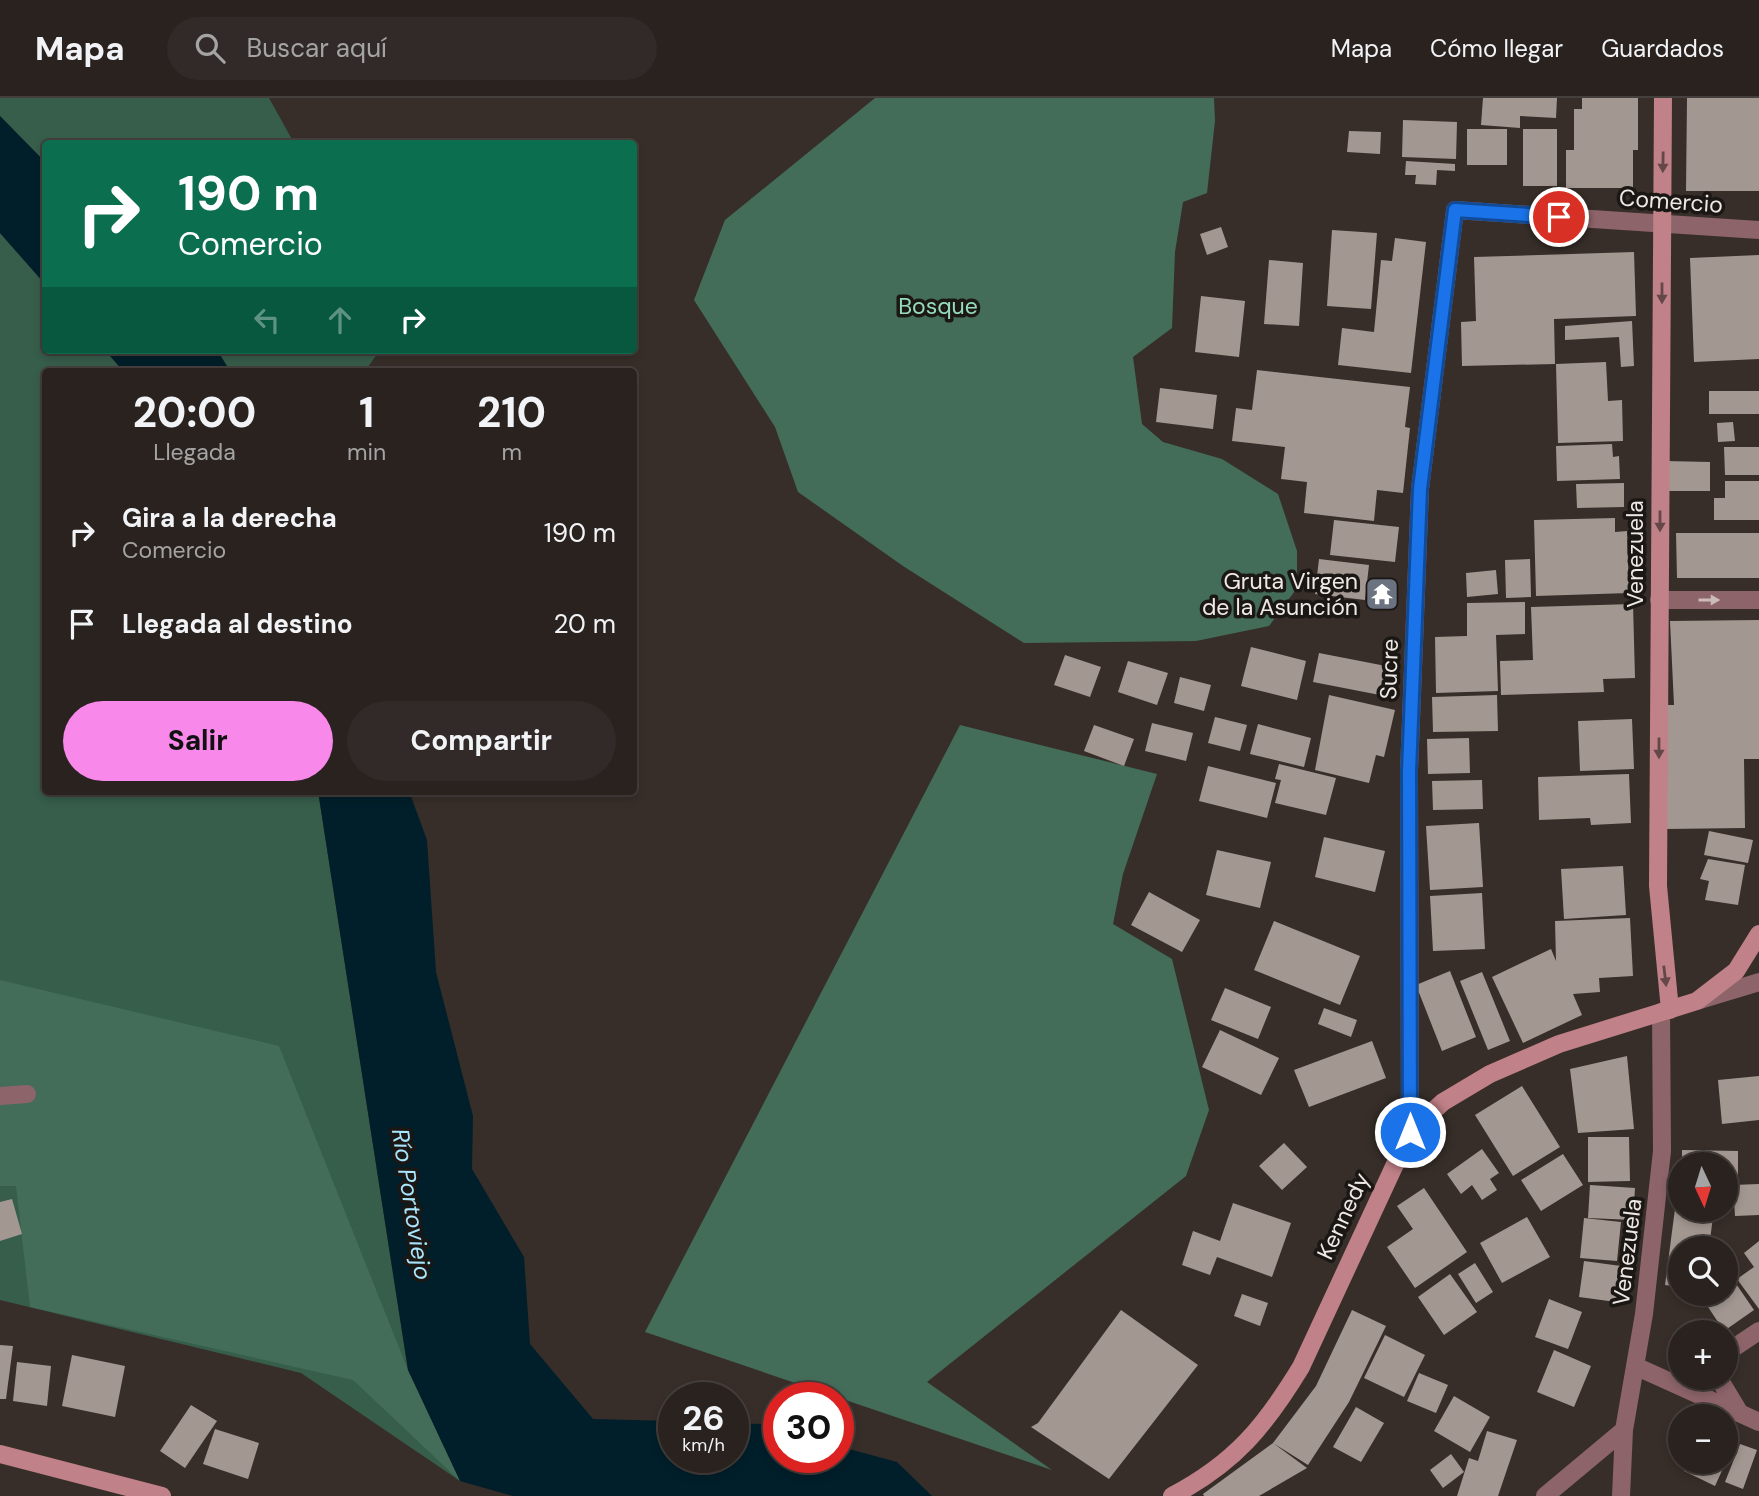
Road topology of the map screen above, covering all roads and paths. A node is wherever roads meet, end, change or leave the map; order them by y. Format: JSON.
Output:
{"nodes":[{"id":1,"x":1663,"y":98,"type":"edge"},
{"id":2,"x":1455,"y":210,"type":"joint"},
{"id":3,"x":1662,"y":225,"type":"junction"},
{"id":4,"x":1759,"y":230,"type":"edge"},
{"id":5,"x":1659,"y":600,"type":"junction"},
{"id":6,"x":1759,"y":600,"type":"edge"},
{"id":7,"x":1759,"y":934,"type":"edge"},
{"id":8,"x":1759,"y":982,"type":"edge"},
{"id":9,"x":1697,"y":1001,"type":"junction"},
{"id":10,"x":1665,"y":1011,"type":"junction"},
{"id":11,"x":27,"y":1094,"type":"dead end"},
{"id":12,"x":0,"y":1096,"type":"edge"},
{"id":13,"x":1410,"y":1132,"type":"junction"},
{"id":14,"x":1759,"y":1331,"type":"edge"},
{"id":15,"x":1738,"y":1345,"type":"edge"},
{"id":16,"x":1635,"y":1366,"type":"junction"},
{"id":17,"x":1668,"y":1376,"type":"edge"},
{"id":18,"x":1700,"y":1390,"type":"edge"},
{"id":19,"x":1726,"y":1390,"type":"edge"},
{"id":20,"x":1739,"y":1412,"type":"junction"},
{"id":21,"x":1759,"y":1422,"type":"edge"},
{"id":22,"x":1623,"y":1430,"type":"junction"},
{"id":23,"x":0,"y":1454,"type":"edge"},
{"id":24,"x":162,"y":1496,"type":"edge"},
{"id":25,"x":1172,"y":1496,"type":"edge"},
{"id":26,"x":1545,"y":1496,"type":"edge"},
{"id":27,"x":1621,"y":1496,"type":"edge"}],
"edges":[{"from":1,"to":3,"type":"street","name":"Venezuela","one_way":true},
{"from":2,"to":3,"type":"street","name":"Comercio"},
{"from":2,"to":13,"type":"street","name":"Sucre"},
{"from":3,"to":4,"type":"street","name":"Comercio"},
{"from":3,"to":5,"type":"street","name":"Venezuela","one_way":true},
{"from":5,"to":6,"type":"street","one_way":true},
{"from":5,"to":10,"type":"street","name":"Venezuela","one_way":true},
{"from":7,"to":9,"type":"street","name":"Kennedy"},
{"from":8,"to":9,"type":"street"},
{"from":9,"to":10,"type":"street","name":"Kennedy"},
{"from":10,"to":13,"type":"street","name":"Kennedy"},
{"from":10,"to":16,"type":"street","name":"Venezuela"},
{"from":11,"to":12,"type":"street"},
{"from":13,"to":25,"type":"street","name":"Kennedy"},
{"from":14,"to":15,"type":"street"},
{"from":16,"to":17,"type":"street"},
{"from":16,"to":22,"type":"street","name":"Venezuela"},
{"from":18,"to":20,"type":"street"},
{"from":19,"to":20,"type":"street"},
{"from":20,"to":21,"type":"street"},
{"from":22,"to":26,"type":"street"},
{"from":22,"to":27,"type":"street","name":"Venezuela"},
{"from":23,"to":24,"type":"street"}]}
